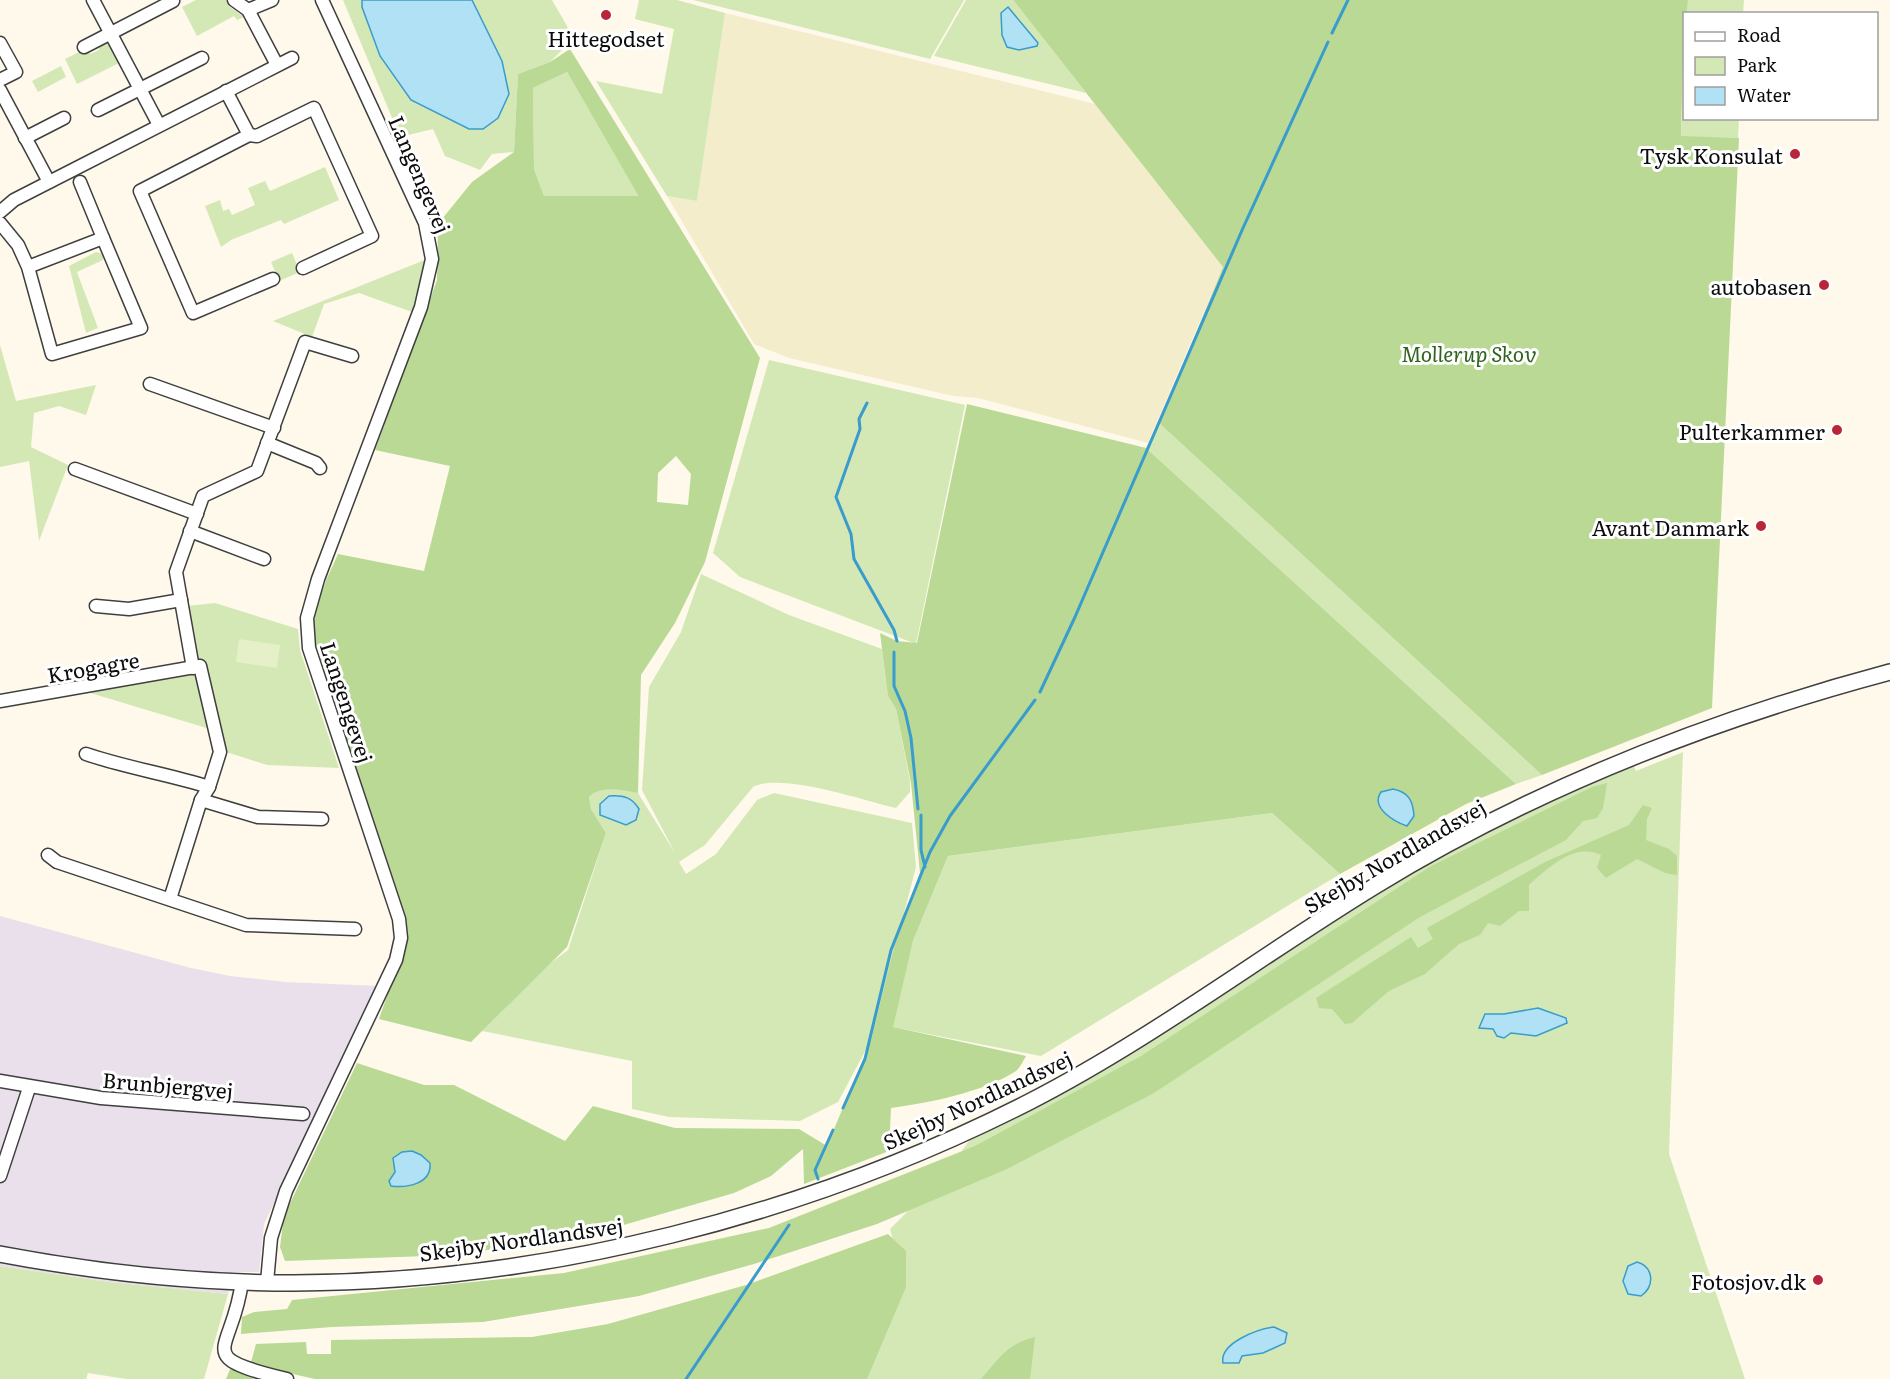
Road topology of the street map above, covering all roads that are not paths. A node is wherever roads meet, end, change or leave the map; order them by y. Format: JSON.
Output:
{"nodes":[{"id":1,"x":93,"y":0,"type":"edge"},
{"id":2,"x":234,"y":0,"type":"edge"},
{"id":3,"x":272,"y":0,"type":"edge"},
{"id":4,"x":321,"y":0,"type":"edge"},
{"id":5,"x":173,"y":1,"type":"edge"},
{"id":6,"x":248,"y":10,"type":"junction"},
{"id":7,"x":111,"y":33,"type":"junction"},
{"id":8,"x":0,"y":43,"type":"edge"},
{"id":9,"x":84,"y":47,"type":"dead end"},
{"id":10,"x":202,"y":58,"type":"dead end"},
{"id":11,"x":292,"y":58,"type":"dead end"},
{"id":12,"x":277,"y":65,"type":"junction"},
{"id":13,"x":0,"y":80,"type":"edge"},
{"id":14,"x":141,"y":89,"type":"junction"},
{"id":15,"x":0,"y":90,"type":"edge"},
{"id":16,"x":226,"y":92,"type":"junction"},
{"id":17,"x":98,"y":110,"type":"dead end"},
{"id":18,"x":64,"y":118,"type":"dead end"},
{"id":19,"x":159,"y":125,"type":"junction"},
{"id":20,"x":249,"y":135,"type":"junction"},
{"id":21,"x":25,"y":138,"type":"junction"},
{"id":22,"x":49,"y":182,"type":"junction"},
{"id":23,"x":80,"y":182,"type":"dead end"},
{"id":24,"x":0,"y":212,"type":"edge"},
{"id":25,"x":0,"y":223,"type":"edge"},
{"id":26,"x":103,"y":238,"type":"junction"},
{"id":27,"x":28,"y":267,"type":"junction"},
{"id":28,"x":303,"y":268,"type":"dead end"},
{"id":29,"x":273,"y":279,"type":"dead end"},
{"id":30,"x":352,"y":356,"type":"dead end"},
{"id":31,"x":150,"y":384,"type":"dead end"},
{"id":32,"x":274,"y":428,"type":"junction"},
{"id":33,"x":267,"y":443,"type":"junction"},
{"id":34,"x":320,"y":468,"type":"dead end"},
{"id":35,"x":75,"y":469,"type":"dead end"},
{"id":36,"x":197,"y":514,"type":"junction"},
{"id":37,"x":190,"y":531,"type":"junction"},
{"id":38,"x":264,"y":559,"type":"dead end"},
{"id":39,"x":181,"y":600,"type":"junction"},
{"id":40,"x":96,"y":606,"type":"dead end"},
{"id":41,"x":193,"y":668,"type":"junction"},
{"id":42,"x":1890,"y":672,"type":"edge"},
{"id":43,"x":0,"y":701,"type":"edge"},
{"id":44,"x":86,"y":754,"type":"dead end"},
{"id":45,"x":209,"y":787,"type":"junction"},
{"id":46,"x":201,"y":800,"type":"junction"},
{"id":47,"x":322,"y":819,"type":"dead end"},
{"id":48,"x":48,"y":855,"type":"dead end"},
{"id":49,"x":170,"y":899,"type":"junction"},
{"id":50,"x":355,"y":929,"type":"dead end"},
{"id":51,"x":0,"y":1081,"type":"edge"},
{"id":52,"x":29,"y":1088,"type":"junction"},
{"id":53,"x":303,"y":1114,"type":"dead end"},
{"id":54,"x":0,"y":1176,"type":"edge"},
{"id":55,"x":0,"y":1254,"type":"edge"},
{"id":56,"x":242,"y":1281,"type":"junction"},
{"id":57,"x":267,"y":1282,"type":"junction"},
{"id":58,"x":287,"y":1379,"type":"edge"}],
"edges":[{"from":1,"to":7,"type":"street"},
{"from":2,"to":6,"type":"street"},
{"from":3,"to":6,"type":"street"},
{"from":4,"to":57,"type":"street","name":"Langengevej"},
{"from":5,"to":7,"type":"street"},
{"from":6,"to":12,"type":"street"},
{"from":7,"to":9,"type":"street"},
{"from":7,"to":14,"type":"street"},
{"from":8,"to":13,"type":"street"},
{"from":10,"to":14,"type":"street"},
{"from":11,"to":12,"type":"street"},
{"from":12,"to":16,"type":"street"},
{"from":14,"to":17,"type":"street"},
{"from":14,"to":19,"type":"street"},
{"from":15,"to":21,"type":"street"},
{"from":16,"to":19,"type":"street"},
{"from":16,"to":20,"type":"street"},
{"from":18,"to":21,"type":"street"},
{"from":19,"to":22,"type":"street"},
{"from":20,"to":28,"type":"street"},
{"from":20,"to":29,"type":"street"},
{"from":21,"to":22,"type":"street"},
{"from":22,"to":24,"type":"street"},
{"from":23,"to":26,"type":"street"},
{"from":25,"to":27,"type":"street"},
{"from":26,"to":27,"type":"street"},
{"from":26,"to":27,"type":"street"},
{"from":30,"to":32,"type":"street"},
{"from":31,"to":32,"type":"street"},
{"from":32,"to":33,"type":"street"},
{"from":33,"to":34,"type":"street"},
{"from":33,"to":36,"type":"street"},
{"from":35,"to":36,"type":"street"},
{"from":36,"to":37,"type":"street"},
{"from":37,"to":38,"type":"street"},
{"from":37,"to":39,"type":"street"},
{"from":39,"to":40,"type":"street"},
{"from":39,"to":41,"type":"street"},
{"from":41,"to":43,"type":"street","name":"Krogagre"},
{"from":41,"to":45,"type":"street"},
{"from":42,"to":57,"type":"street","name":"Skejby Nordlandsvej"},
{"from":44,"to":45,"type":"street"},
{"from":45,"to":46,"type":"street"},
{"from":46,"to":47,"type":"street"},
{"from":46,"to":49,"type":"street"},
{"from":48,"to":49,"type":"street"},
{"from":49,"to":50,"type":"street"},
{"from":51,"to":52,"type":"street","name":"Brunbjergvej"},
{"from":52,"to":53,"type":"street","name":"Brunbjergvej"},
{"from":52,"to":54,"type":"street"},
{"from":55,"to":56,"type":"street","name":"Skejby Nordlandsvej"},
{"from":56,"to":57,"type":"street","name":"Skejby Nordlandsvej"},
{"from":56,"to":58,"type":"street"}]}
